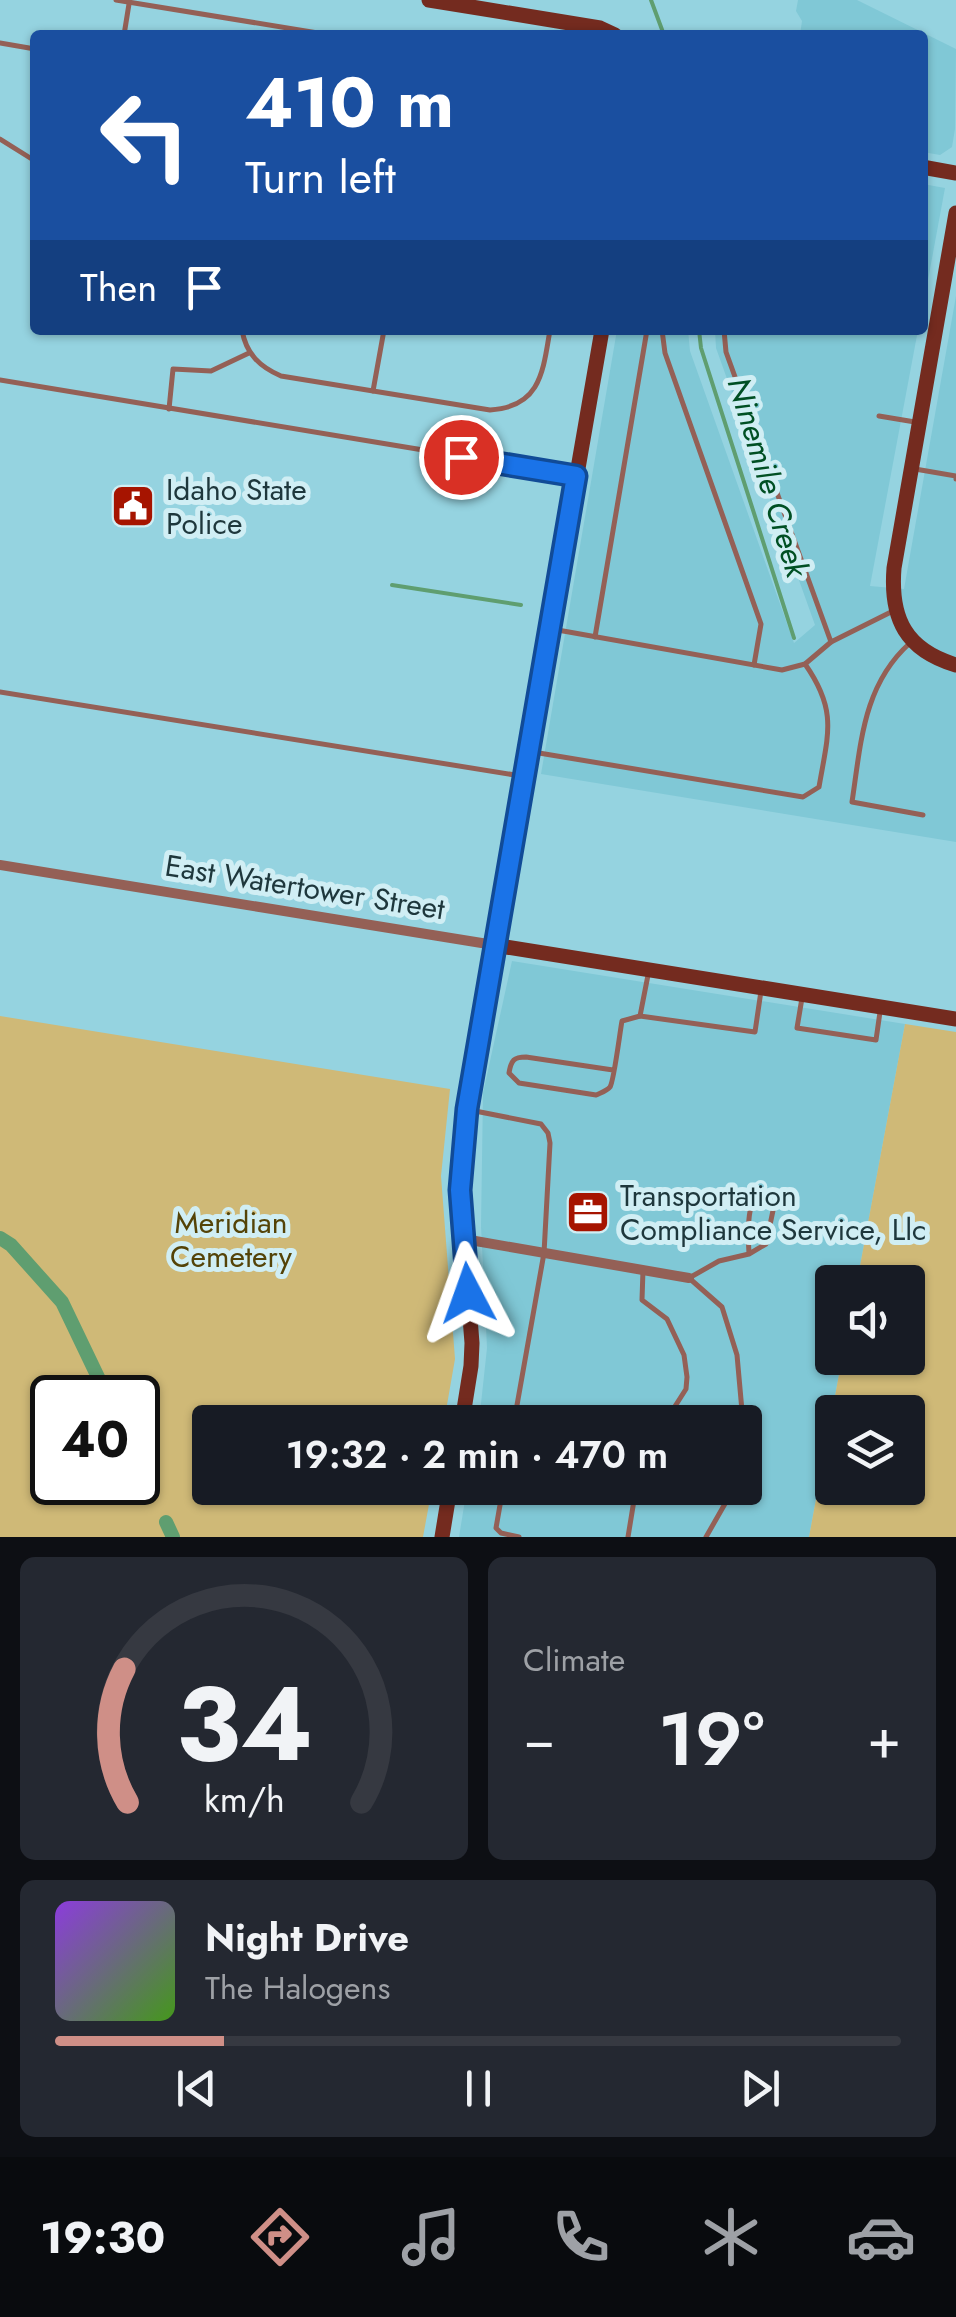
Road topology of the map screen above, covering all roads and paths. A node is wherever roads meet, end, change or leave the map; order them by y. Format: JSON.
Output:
{"nodes":[{"id":1,"x":116,"y":0,"type":"edge"},
{"id":2,"x":429,"y":0,"type":"edge"},
{"id":3,"x":130,"y":2,"type":"edge"},
{"id":4,"x":125,"y":30,"type":"edge"},
{"id":5,"x":300,"y":30,"type":"edge"},
{"id":6,"x":604,"y":30,"type":"edge"},
{"id":7,"x":0,"y":43,"type":"edge"},
{"id":8,"x":30,"y":48,"type":"edge"},
{"id":9,"x":0,"y":139,"type":"edge"},
{"id":10,"x":30,"y":158,"type":"edge"},
{"id":11,"x":928,"y":168,"type":"edge"},
{"id":12,"x":956,"y":172,"type":"edge"},
{"id":13,"x":956,"y":213,"type":"edge"},
{"id":14,"x":243,"y":335,"type":"edge"},
{"id":15,"x":383,"y":335,"type":"edge"},
{"id":16,"x":549,"y":335,"type":"edge"},
{"id":17,"x":601,"y":335,"type":"edge"},
{"id":18,"x":646,"y":335,"type":"edge"},
{"id":19,"x":663,"y":335,"type":"edge"},
{"id":20,"x":724,"y":335,"type":"edge"},
{"id":21,"x":250,"y":353,"type":"junction"},
{"id":22,"x":0,"y":380,"type":"edge"},
{"id":23,"x":373,"y":391,"type":"junction"},
{"id":24,"x":169,"y":408,"type":"junction"},
{"id":25,"x":879,"y":416,"type":"dead end"},
{"id":26,"x":920,"y":423,"type":"junction"},
{"id":27,"x":912,"y":468,"type":"junction"},
{"id":28,"x":576,"y":476,"type":"junction"},
{"id":29,"x":956,"y":478,"type":"edge"},
{"id":30,"x":895,"y":610,"type":"junction"},
{"id":31,"x":549,"y":628,"type":"junction"},
{"id":32,"x":595,"y":637,"type":"junction"},
{"id":33,"x":912,"y":641,"type":"junction"},
{"id":34,"x":832,"y":642,"type":"junction"},
{"id":35,"x":805,"y":664,"type":"junction"},
{"id":36,"x":754,"y":665,"type":"junction"},
{"id":37,"x":956,"y":665,"type":"edge"},
{"id":38,"x":0,"y":692,"type":"edge"},
{"id":39,"x":528,"y":751,"type":"junction"},
{"id":40,"x":524,"y":776,"type":"junction"},
{"id":41,"x":922,"y":815,"type":"dead end"},
{"id":42,"x":0,"y":865,"type":"edge"},
{"id":43,"x":494,"y":945,"type":"junction"},
{"id":44,"x":648,"y":970,"type":"junction"},
{"id":45,"x":762,"y":988,"type":"junction"},
{"id":46,"x":803,"y":994,"type":"junction"},
{"id":47,"x":881,"y":1007,"type":"junction"},
{"id":48,"x":640,"y":1016,"type":"junction"},
{"id":49,"x":956,"y":1019,"type":"edge"},
{"id":50,"x":613,"y":1070,"type":"junction"},
{"id":51,"x":467,"y":1109,"type":"junction"},
{"id":52,"x":464,"y":1239,"type":"junction"},
{"id":53,"x":544,"y":1253,"type":"junction"},
{"id":54,"x":749,"y":1254,"type":"junction"},
{"id":55,"x":643,"y":1270,"type":"junction"},
{"id":56,"x":689,"y":1278,"type":"junction"},
{"id":57,"x":465,"y":1405,"type":"edge"},
{"id":58,"x":517,"y":1405,"type":"edge"},
{"id":59,"x":676,"y":1405,"type":"edge"},
{"id":60,"x":742,"y":1405,"type":"edge"},
{"id":61,"x":447,"y":1505,"type":"edge"},
{"id":62,"x":500,"y":1505,"type":"edge"},
{"id":63,"x":633,"y":1505,"type":"edge"},
{"id":64,"x":724,"y":1505,"type":"edge"},
{"id":65,"x":442,"y":1537,"type":"edge"},
{"id":66,"x":519,"y":1537,"type":"edge"},
{"id":67,"x":628,"y":1537,"type":"edge"},
{"id":68,"x":706,"y":1537,"type":"edge"}],
"edges":[{"from":1,"to":3,"type":"lane"},
{"from":2,"to":6,"type":"street"},
{"from":3,"to":4,"type":"lane"},
{"from":3,"to":5,"type":"lane"},
{"from":7,"to":8,"type":"lane"},
{"from":9,"to":10,"type":"lane"},
{"from":11,"to":12,"type":"street"},
{"from":13,"to":26,"type":"street"},
{"from":14,"to":21,"type":"lane"},
{"from":15,"to":23,"type":"lane"},
{"from":16,"to":23,"type":"lane"},
{"from":17,"to":28,"type":"street"},
{"from":18,"to":32,"type":"lane"},
{"from":19,"to":36,"type":"lane"},
{"from":20,"to":34,"type":"lane"},
{"from":21,"to":23,"type":"lane"},
{"from":21,"to":24,"type":"lane"},
{"from":22,"to":24,"type":"lane"},
{"from":24,"to":28,"type":"lane"},
{"from":25,"to":26,"type":"lane"},
{"from":26,"to":27,"type":"street"},
{"from":27,"to":29,"type":"lane"},
{"from":27,"to":30,"type":"street"},
{"from":28,"to":31,"type":"street"},
{"from":30,"to":33,"type":"street"},
{"from":30,"to":34,"type":"lane"},
{"from":31,"to":32,"type":"lane"},
{"from":31,"to":39,"type":"street"},
{"from":32,"to":36,"type":"lane"},
{"from":33,"to":37,"type":"street"},
{"from":33,"to":41,"type":"lane"},
{"from":34,"to":35,"type":"lane"},
{"from":35,"to":36,"type":"lane"},
{"from":35,"to":39,"type":"lane"},
{"from":38,"to":40,"type":"lane"},
{"from":39,"to":40,"type":"street"},
{"from":40,"to":43,"type":"street"},
{"from":42,"to":43,"type":"street","name":"East Watertower Street"},
{"from":43,"to":44,"type":"street","name":"East Watertower Street"},
{"from":43,"to":51,"type":"street"},
{"from":44,"to":45,"type":"street","name":"East Watertower Street"},
{"from":44,"to":48,"type":"lane"},
{"from":45,"to":46,"type":"street","name":"East Watertower Street"},
{"from":45,"to":48,"type":"lane"},
{"from":46,"to":47,"type":"street","name":"East Watertower Street"},
{"from":46,"to":47,"type":"lane"},
{"from":47,"to":49,"type":"street","name":"East Watertower Street"},
{"from":48,"to":50,"type":"lane"},
{"from":50,"to":50,"type":"lane"},
{"from":51,"to":52,"type":"street"},
{"from":51,"to":53,"type":"lane"},
{"from":52,"to":53,"type":"street"},
{"from":52,"to":57,"type":"street"},
{"from":53,"to":55,"type":"street"},
{"from":53,"to":58,"type":"lane"},
{"from":54,"to":54,"type":"lane"},
{"from":54,"to":56,"type":"lane"},
{"from":55,"to":56,"type":"street"},
{"from":55,"to":59,"type":"lane"},
{"from":56,"to":60,"type":"lane"},
{"from":61,"to":65,"type":"street"},
{"from":62,"to":66,"type":"lane"},
{"from":63,"to":67,"type":"lane"},
{"from":64,"to":68,"type":"lane"}]}
